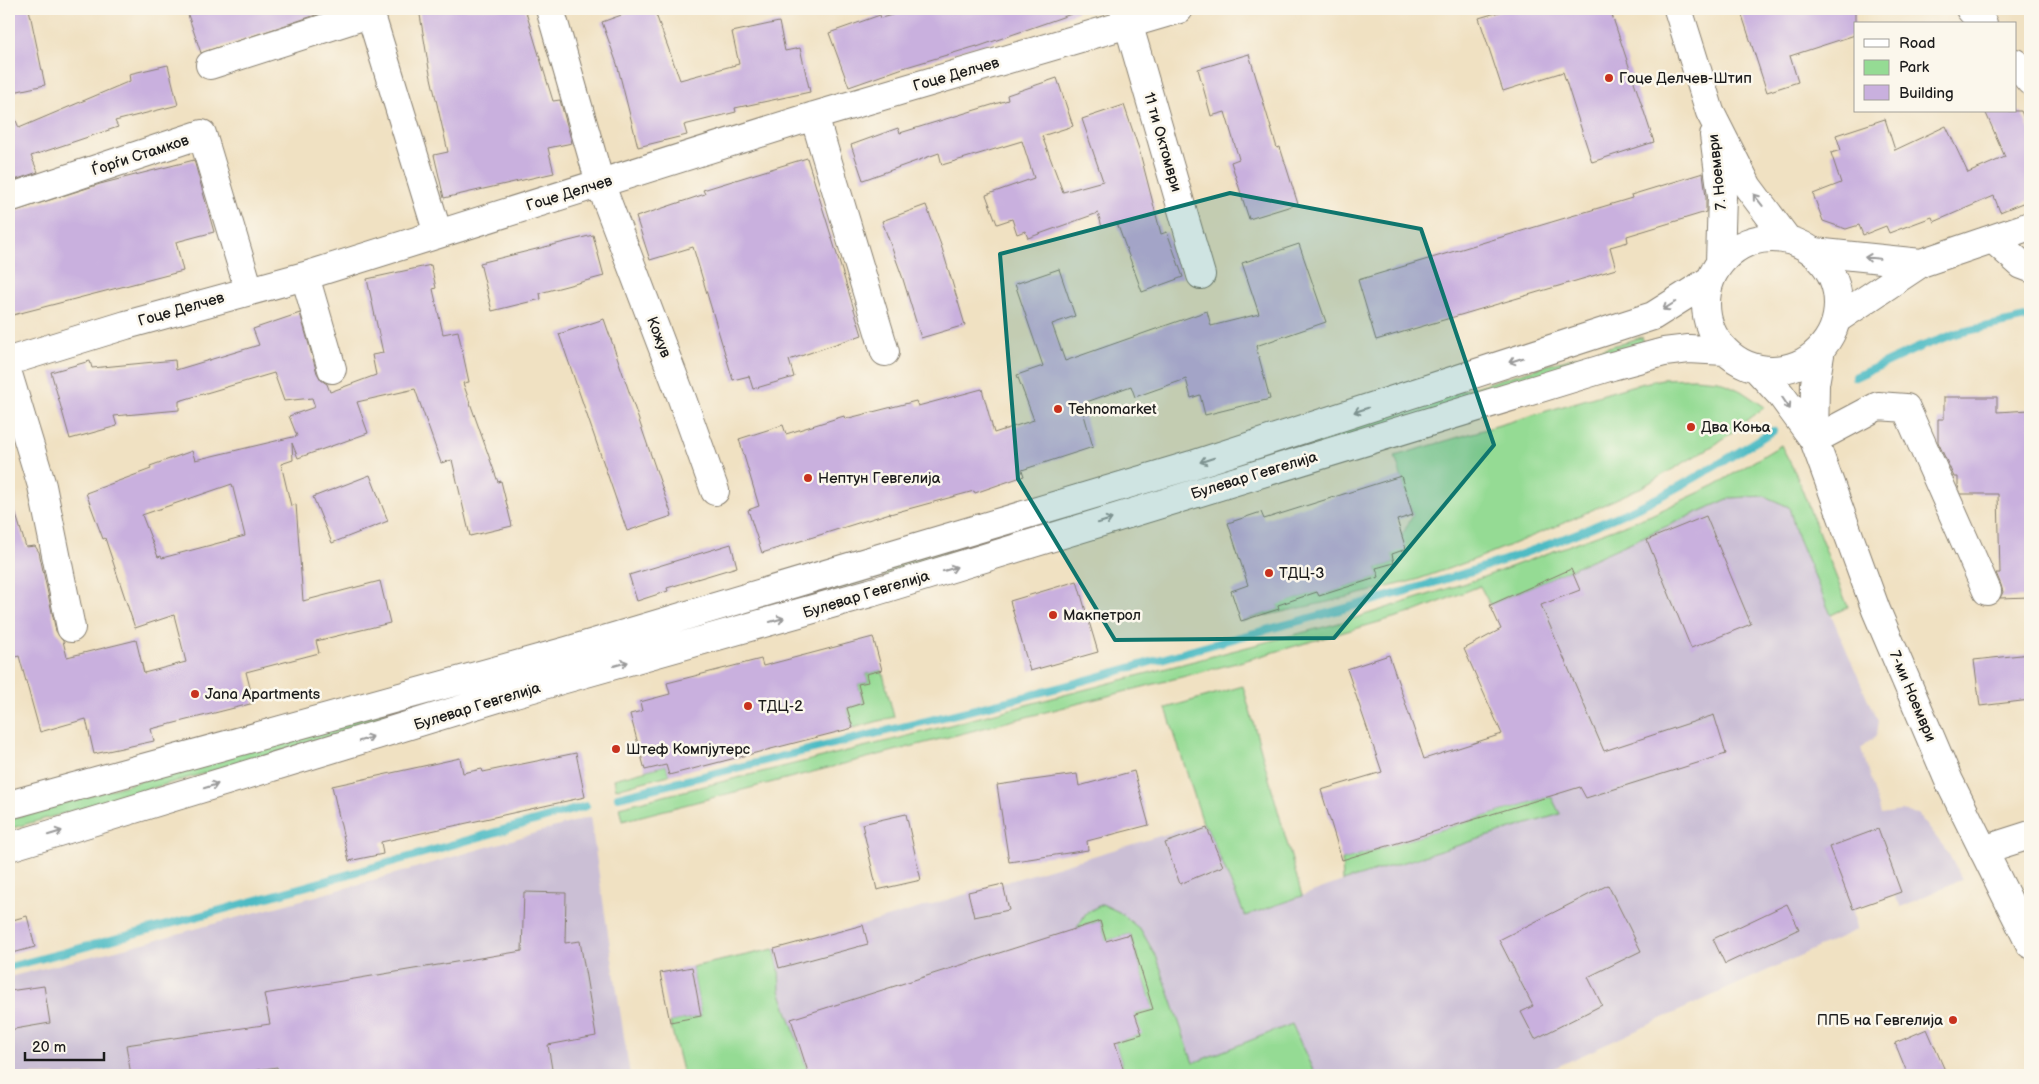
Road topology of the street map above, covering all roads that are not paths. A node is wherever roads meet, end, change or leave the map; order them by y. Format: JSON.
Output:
{"nodes":[{"id":1,"x":550,"y":9,"type":"edge"},
{"id":2,"x":1180,"y":9,"type":"edge"},
{"id":3,"x":1678,"y":9,"type":"edge"},
{"id":4,"x":1970,"y":9,"type":"edge"},
{"id":5,"x":369,"y":11,"type":"edge"},
{"id":6,"x":1127,"y":16,"type":"edge"},
{"id":7,"x":1980,"y":22,"type":"edge"},
{"id":8,"x":2016,"y":64,"type":"edge"},
{"id":9,"x":210,"y":65,"type":"dead end"},
{"id":10,"x":2030,"y":81,"type":"edge"},
{"id":11,"x":1710,"y":112,"type":"junction"},
{"id":12,"x":814,"y":116,"type":"junction"},
{"id":13,"x":600,"y":183,"type":"junction"},
{"id":14,"x":9,"y":198,"type":"edge"},
{"id":15,"x":2030,"y":226,"type":"edge"},
{"id":16,"x":438,"y":234,"type":"junction"},
{"id":17,"x":1993,"y":238,"type":"junction"},
{"id":18,"x":1787,"y":239,"type":"junction"},
{"id":19,"x":1814,"y":252,"type":"junction"},
{"id":20,"x":1921,"y":263,"type":"junction"},
{"id":21,"x":2030,"y":268,"type":"edge"},
{"id":22,"x":1715,"y":271,"type":"junction"},
{"id":23,"x":1201,"y":275,"type":"dead end"},
{"id":24,"x":305,"y":276,"type":"junction"},
{"id":25,"x":249,"y":290,"type":"junction"},
{"id":26,"x":1837,"y":319,"type":"junction"},
{"id":27,"x":1821,"y":350,"type":"junction"},
{"id":28,"x":1725,"y":351,"type":"junction"},
{"id":29,"x":885,"y":352,"type":"dead end"},
{"id":30,"x":9,"y":361,"type":"edge"},
{"id":31,"x":1756,"y":368,"type":"junction"},
{"id":32,"x":332,"y":369,"type":"dead end"},
{"id":33,"x":9,"y":377,"type":"edge"},
{"id":34,"x":1814,"y":440,"type":"junction"},
{"id":35,"x":715,"y":491,"type":"dead end"},
{"id":36,"x":1987,"y":591,"type":"dead end"},
{"id":37,"x":71,"y":628,"type":"dead end"},
{"id":38,"x":9,"y":805,"type":"edge"},
{"id":39,"x":2030,"y":835,"type":"edge"},
{"id":40,"x":9,"y":847,"type":"edge"},
{"id":41,"x":1983,"y":850,"type":"junction"},
{"id":42,"x":2030,"y":944,"type":"edge"}],
"edges":[{"from":1,"to":13,"type":"main road","name":"Кожув"},
{"from":2,"to":6,"type":"main road","name":"Гоце Делчев"},
{"from":3,"to":11,"type":"main road","name":"7. Ноември"},
{"from":4,"to":7,"type":"main road"},
{"from":5,"to":9,"type":"main road"},
{"from":5,"to":16,"type":"main road"},
{"from":6,"to":12,"type":"main road","name":"Гоце Делчев"},
{"from":6,"to":23,"type":"main road","name":"11 ти Октомври"},
{"from":8,"to":10,"type":"main road"},
{"from":18,"to":11,"type":"main road","name":"7. Ноември","one_way":true},
{"from":11,"to":22,"type":"main road","name":"7. Ноември"},
{"from":12,"to":13,"type":"main road","name":"Гоце Делчев"},
{"from":12,"to":29,"type":"main road"},
{"from":13,"to":16,"type":"main road","name":"Гоце Делчев"},
{"from":13,"to":35,"type":"main road","name":"Кожув"},
{"from":14,"to":25,"type":"main road","name":"Ѓорѓи Стамков"},
{"from":15,"to":17,"type":"main road"},
{"from":16,"to":24,"type":"main road","name":"Гоце Делчев"},
{"from":17,"to":20,"type":"main road"},
{"from":17,"to":21,"type":"main road"},
{"from":18,"to":19,"type":"main road"},
{"from":18,"to":22,"type":"main road"},
{"from":20,"to":19,"type":"main road","one_way":true},
{"from":19,"to":26,"type":"main road"},
{"from":20,"to":26,"type":"main road"},
{"from":22,"to":28,"type":"main road"},
{"from":22,"to":38,"type":"main road","name":"Булевар Гевгелија","one_way":true},
{"from":24,"to":25,"type":"main road","name":"Гоце Делчев"},
{"from":24,"to":32,"type":"main road"},
{"from":25,"to":30,"type":"main road","name":"Гоце Делчев"},
{"from":26,"to":27,"type":"main road"},
{"from":27,"to":31,"type":"main road"},
{"from":27,"to":34,"type":"main road"},
{"from":28,"to":31,"type":"main road"},
{"from":40,"to":28,"type":"main road","name":"Булевар Гевгелија","one_way":true},
{"from":31,"to":34,"type":"main road","one_way":true},
{"from":33,"to":37,"type":"main road"},
{"from":34,"to":36,"type":"main road"},
{"from":34,"to":41,"type":"main road","name":"7-ми Ноември"},
{"from":39,"to":41,"type":"main road"},
{"from":41,"to":42,"type":"main road","name":"7-ми Ноември"}]}
